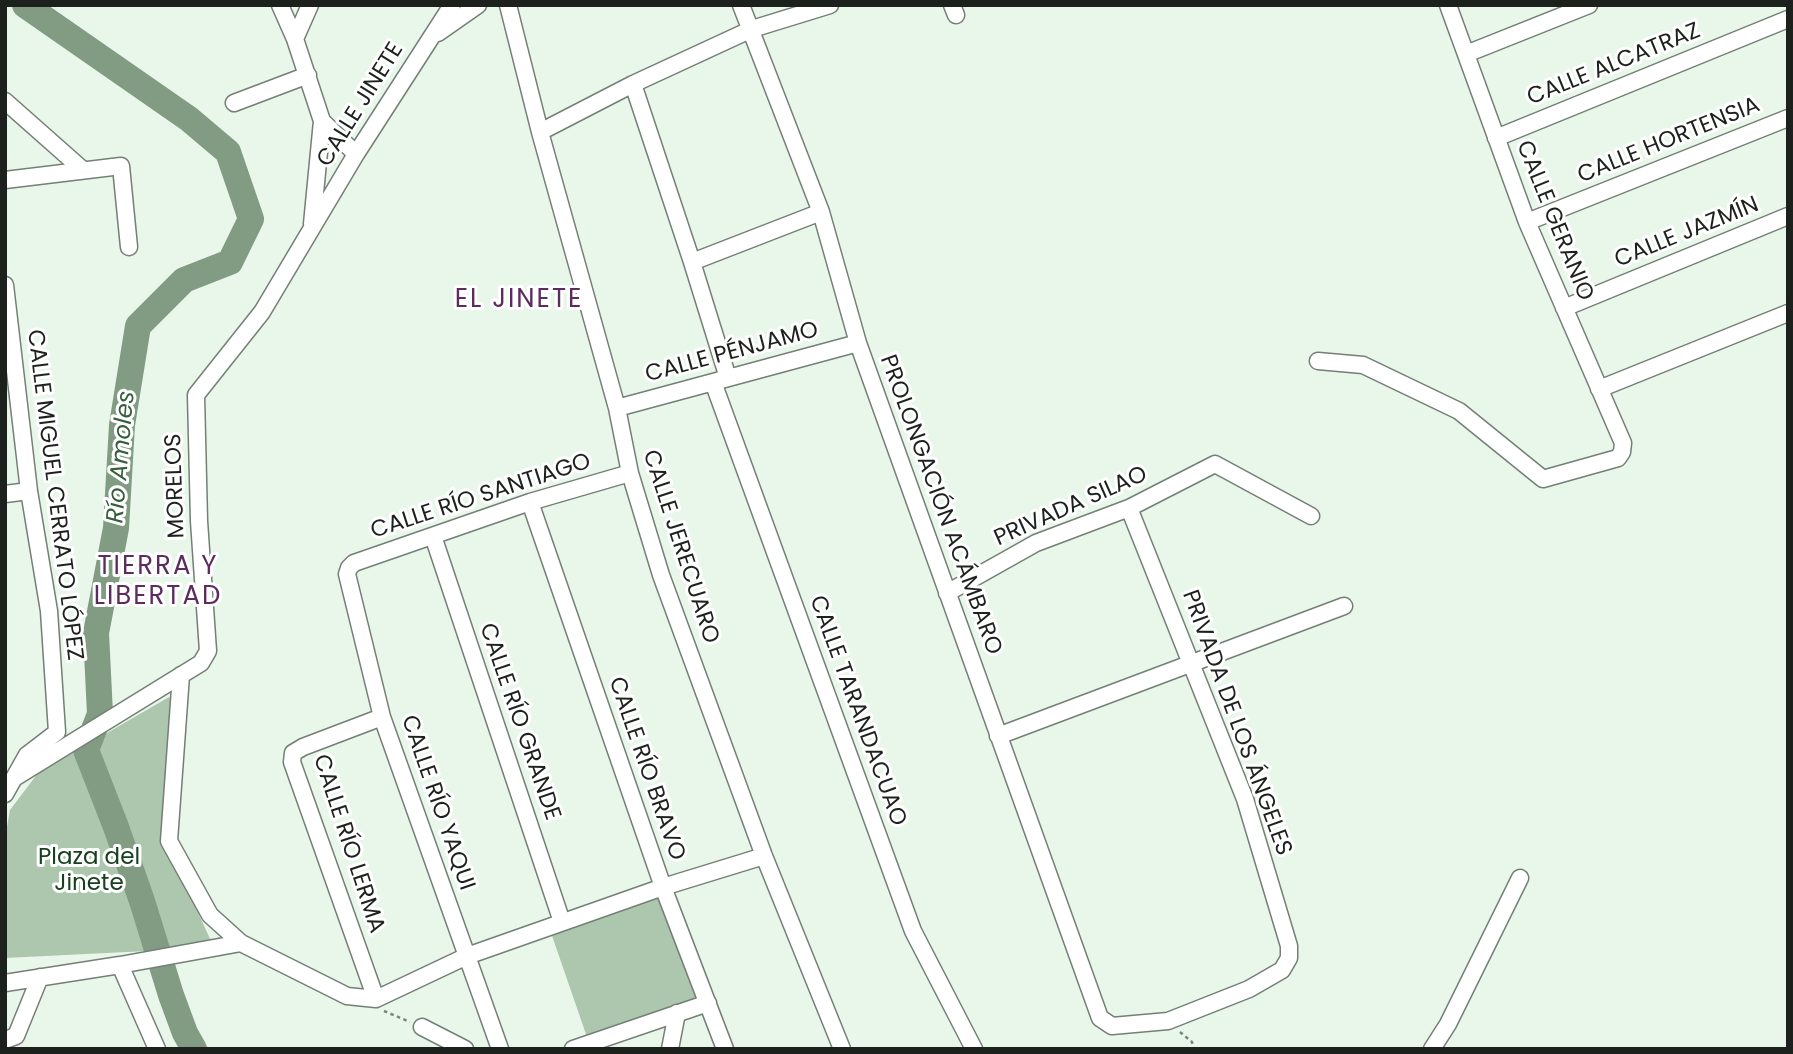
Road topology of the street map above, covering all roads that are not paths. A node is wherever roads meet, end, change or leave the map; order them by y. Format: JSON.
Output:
{"nodes":[{"id":1,"x":280,"y":5,"type":"edge"},
{"id":2,"x":310,"y":5,"type":"edge"},
{"id":3,"x":452,"y":5,"type":"edge"},
{"id":4,"x":478,"y":5,"type":"edge"},
{"id":5,"x":508,"y":5,"type":"edge"},
{"id":6,"x":741,"y":5,"type":"edge"},
{"id":7,"x":830,"y":5,"type":"edge"},
{"id":8,"x":1448,"y":5,"type":"edge"},
{"id":9,"x":1589,"y":5,"type":"edge"},
{"id":10,"x":1788,"y":19,"type":"edge"},
{"id":11,"x":752,"y":29,"type":"junction"},
{"id":12,"x":430,"y":38,"type":"junction"},
{"id":13,"x":295,"y":39,"type":"junction"},
{"id":14,"x":1466,"y":54,"type":"junction"},
{"id":15,"x":308,"y":75,"type":"junction"},
{"id":16,"x":633,"y":84,"type":"junction"},
{"id":17,"x":5,"y":101,"type":"edge"},
{"id":18,"x":234,"y":103,"type":"dead end"},
{"id":19,"x":1788,"y":118,"type":"edge"},
{"id":20,"x":322,"y":121,"type":"junction"},
{"id":21,"x":540,"y":132,"type":"junction"},
{"id":22,"x":1496,"y":138,"type":"junction"},
{"id":23,"x":356,"y":154,"type":"junction"},
{"id":24,"x":83,"y":170,"type":"junction"},
{"id":25,"x":5,"y":180,"type":"edge"},
{"id":26,"x":821,"y":212,"type":"junction"},
{"id":27,"x":1788,"y":215,"type":"edge"},
{"id":28,"x":1527,"y":222,"type":"junction"},
{"id":29,"x":311,"y":230,"type":"junction"},
{"id":30,"x":129,"y":247,"type":"dead end"},
{"id":31,"x":692,"y":262,"type":"junction"},
{"id":32,"x":5,"y":285,"type":"edge"},
{"id":33,"x":1564,"y":308,"type":"junction"},
{"id":34,"x":1788,"y":313,"type":"edge"},
{"id":35,"x":858,"y":343,"type":"junction"},
{"id":36,"x":1318,"y":361,"type":"dead end"},
{"id":37,"x":720,"y":380,"type":"junction"},
{"id":38,"x":11,"y":388,"type":"edge"},
{"id":39,"x":1599,"y":389,"type":"junction"},
{"id":40,"x":617,"y":408,"type":"junction"},
{"id":41,"x":629,"y":473,"type":"junction"},
{"id":42,"x":29,"y":491,"type":"junction"},
{"id":43,"x":5,"y":494,"type":"edge"},
{"id":44,"x":530,"y":502,"type":"junction"},
{"id":45,"x":1129,"y":508,"type":"junction"},
{"id":46,"x":1311,"y":516,"type":"dead end"},
{"id":47,"x":433,"y":536,"type":"junction"},
{"id":48,"x":349,"y":568,"type":"joint"},
{"id":49,"x":947,"y":593,"type":"junction"},
{"id":50,"x":1344,"y":606,"type":"dead end"},
{"id":51,"x":1192,"y":663,"type":"junction"},
{"id":52,"x":181,"y":675,"type":"junction"},
{"id":53,"x":382,"y":718,"type":"junction"},
{"id":54,"x":998,"y":736,"type":"junction"},
{"id":55,"x":16,"y":777,"type":"junction"},
{"id":56,"x":5,"y":794,"type":"edge"},
{"id":57,"x":764,"y":856,"type":"junction"},
{"id":58,"x":1521,"y":878,"type":"dead end"},
{"id":59,"x":663,"y":887,"type":"junction"},
{"id":60,"x":562,"y":922,"type":"junction"},
{"id":61,"x":241,"y":943,"type":"junction"},
{"id":62,"x":467,"y":956,"type":"junction"},
{"id":63,"x":128,"y":963,"type":"junction"},
{"id":64,"x":40,"y":977,"type":"junction"},
{"id":65,"x":5,"y":983,"type":"edge"},
{"id":66,"x":376,"y":999,"type":"junction"},
{"id":67,"x":708,"y":1003,"type":"junction"},
{"id":68,"x":677,"y":1013,"type":"junction"},
{"id":69,"x":1168,"y":1021,"type":"joint"},
{"id":70,"x":5,"y":1040,"type":"edge"},
{"id":71,"x":157,"y":1049,"type":"edge"},
{"id":72,"x":430,"y":1049,"type":"edge"},
{"id":73,"x":465,"y":1049,"type":"edge"},
{"id":74,"x":500,"y":1049,"type":"edge"},
{"id":75,"x":573,"y":1049,"type":"edge"},
{"id":76,"x":670,"y":1049,"type":"edge"},
{"id":77,"x":725,"y":1049,"type":"edge"},
{"id":78,"x":842,"y":1049,"type":"edge"},
{"id":79,"x":974,"y":1049,"type":"edge"},
{"id":80,"x":1432,"y":1049,"type":"edge"}],
"edges":[{"from":1,"to":13,"type":"street"},
{"from":2,"to":13,"type":"street"},
{"from":3,"to":12,"type":"street","name":"CALLE JINETE"},
{"from":4,"to":12,"type":"street"},
{"from":5,"to":21,"type":"street","name":"CALLE JERECUARO"},
{"from":6,"to":11,"type":"street","name":"PROLONGACIÓN ACÁMBARO"},
{"from":7,"to":11,"type":"street"},
{"from":8,"to":14,"type":"street","name":"CALLE GERANIO"},
{"from":9,"to":14,"type":"street"},
{"from":10,"to":22,"type":"street","name":"CALLE ALCATRAZ"},
{"from":11,"to":16,"type":"street"},
{"from":11,"to":26,"type":"street","name":"PROLONGACIÓN ACÁMBARO"},
{"from":12,"to":23,"type":"street","name":"CALLE JINETE"},
{"from":13,"to":15,"type":"street"},
{"from":14,"to":22,"type":"street","name":"CALLE GERANIO"},
{"from":15,"to":18,"type":"street"},
{"from":15,"to":20,"type":"street"},
{"from":16,"to":21,"type":"street"},
{"from":16,"to":31,"type":"street","name":"CALLE TARANDACUAO"},
{"from":17,"to":24,"type":"street"},
{"from":19,"to":28,"type":"street","name":"CALLE HORTENSIA"},
{"from":20,"to":23,"type":"street"},
{"from":20,"to":29,"type":"street"},
{"from":21,"to":40,"type":"street","name":"CALLE JERECUARO"},
{"from":22,"to":28,"type":"street","name":"CALLE GERANIO"},
{"from":23,"to":29,"type":"street","name":"CALLE JINETE"},
{"from":24,"to":25,"type":"street"},
{"from":24,"to":30,"type":"street"},
{"from":26,"to":31,"type":"street"},
{"from":26,"to":35,"type":"street","name":"PROLONGACIÓN ACÁMBARO"},
{"from":27,"to":33,"type":"street","name":"CALLE JAZMÍN"},
{"from":28,"to":33,"type":"street","name":"CALLE GERANIO"},
{"from":29,"to":52,"type":"street","name":"MORELOS"},
{"from":31,"to":37,"type":"street","name":"CALLE TARANDACUAO"},
{"from":32,"to":38,"type":"street","name":"CALLE MIGUEL CERRATO LÓPEZ"},
{"from":33,"to":39,"type":"street","name":"CALLE GERANIO"},
{"from":34,"to":39,"type":"street"},
{"from":35,"to":37,"type":"street","name":"CALLE PÉNJAMO"},
{"from":35,"to":49,"type":"street","name":"PROLONGACIÓN ACÁMBARO"},
{"from":36,"to":39,"type":"street","name":"CALLE GERANIO"},
{"from":37,"to":40,"type":"street","name":"CALLE PÉNJAMO"},
{"from":37,"to":79,"type":"street","name":"CALLE TARANDACUAO"},
{"from":38,"to":42,"type":"street","name":"CALLE MIGUEL CERRATO LÓPEZ"},
{"from":40,"to":41,"type":"street","name":"CALLE JERECUARO"},
{"from":41,"to":44,"type":"street","name":"CALLE RÍO SANTIAGO"},
{"from":41,"to":57,"type":"street","name":"CALLE JERECUARO"},
{"from":42,"to":43,"type":"street"},
{"from":42,"to":55,"type":"street","name":"CALLE MIGUEL CERRATO LÓPEZ"},
{"from":44,"to":47,"type":"street","name":"CALLE RÍO SANTIAGO"},
{"from":44,"to":59,"type":"street","name":"CALLE RÍO BRAVO"},
{"from":45,"to":46,"type":"street","name":"PRIVADA SILAO"},
{"from":45,"to":49,"type":"street","name":"PRIVADA SILAO"},
{"from":45,"to":51,"type":"street","name":"PRIVADA DE LOS ÁNGELES"},
{"from":47,"to":48,"type":"street","name":"CALLE RÍO SANTIAGO"},
{"from":47,"to":60,"type":"street","name":"CALLE RÍO GRANDE"},
{"from":48,"to":53,"type":"street","name":"CALLE RÍO YAQUI"},
{"from":49,"to":54,"type":"street","name":"PROLONGACIÓN ACÁMBARO"},
{"from":50,"to":51,"type":"street"},
{"from":51,"to":54,"type":"street"},
{"from":51,"to":69,"type":"street","name":"PRIVADA DE LOS ÁNGELES"},
{"from":52,"to":55,"type":"street","name":"MORELOS"},
{"from":52,"to":61,"type":"street"},
{"from":53,"to":62,"type":"street","name":"CALLE RÍO YAQUI"},
{"from":53,"to":66,"type":"street","name":"CALLE RÍO LERMA"},
{"from":54,"to":69,"type":"street","name":"PROLONGACIÓN ACÁMBARO"},
{"from":55,"to":56,"type":"street"},
{"from":57,"to":59,"type":"street"},
{"from":57,"to":78,"type":"street","name":"CALLE JERECUARO"},
{"from":58,"to":80,"type":"street"},
{"from":59,"to":60,"type":"street"},
{"from":59,"to":67,"type":"street","name":"CALLE RÍO BRAVO"},
{"from":60,"to":62,"type":"street"},
{"from":61,"to":63,"type":"street"},
{"from":61,"to":66,"type":"street"},
{"from":62,"to":66,"type":"street"},
{"from":62,"to":74,"type":"street","name":"CALLE RÍO YAQUI"},
{"from":63,"to":64,"type":"street"},
{"from":63,"to":71,"type":"street"},
{"from":64,"to":65,"type":"street"},
{"from":64,"to":70,"type":"street"},
{"from":67,"to":68,"type":"street"},
{"from":67,"to":77,"type":"street","name":"CALLE RÍO BRAVO"},
{"from":68,"to":75,"type":"street"},
{"from":68,"to":76,"type":"street"},
{"from":72,"to":73,"type":"street"}]}
